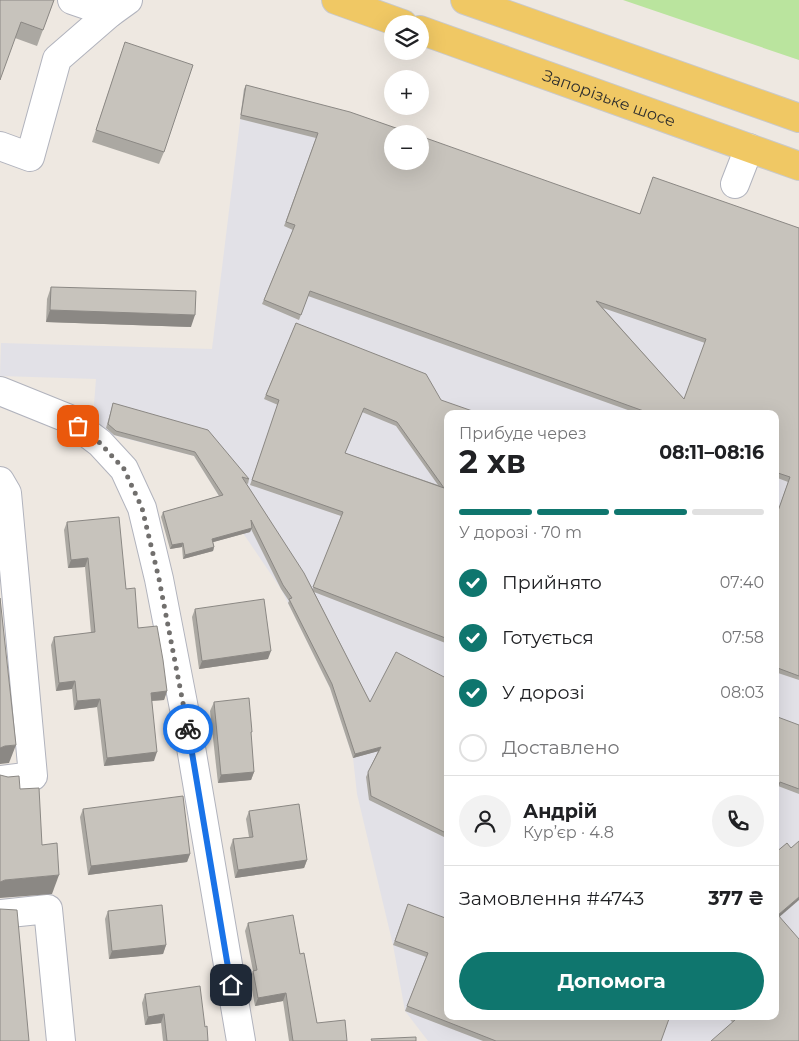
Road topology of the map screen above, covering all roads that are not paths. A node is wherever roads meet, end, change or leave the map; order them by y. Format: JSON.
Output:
{"nodes":[{"id":1,"x":72,"y":0,"type":"edge"},
{"id":2,"x":336,"y":0,"type":"edge"},
{"id":3,"x":466,"y":0,"type":"edge"},
{"id":4,"x":119,"y":6,"type":"edge"},
{"id":5,"x":384,"y":17,"type":"edge"},
{"id":6,"x":429,"y":33,"type":"edge"},
{"id":7,"x":799,"y":118,"type":"edge"},
{"id":8,"x":0,"y":146,"type":"edge"},
{"id":9,"x":749,"y":148,"type":"junction"},
{"id":10,"x":799,"y":166,"type":"edge"},
{"id":11,"x":735,"y":184,"type":"dead end"},
{"id":12,"x":0,"y":391,"type":"edge"},
{"id":13,"x":0,"y":481,"type":"edge"},
{"id":14,"x":0,"y":780,"type":"edge"},
{"id":15,"x":0,"y":914,"type":"edge"},
{"id":16,"x":61,"y":1041,"type":"edge"},
{"id":17,"x":240,"y":1041,"type":"edge"}],
"edges":[{"from":1,"to":4,"type":"street"},
{"from":2,"to":5,"type":"main road"},
{"from":3,"to":7,"type":"main road"},
{"from":4,"to":8,"type":"street"},
{"from":6,"to":9,"type":"main road","name":"Запорізьке шосе"},
{"from":9,"to":10,"type":"main road","name":"Запорізьке шосе"},
{"from":9,"to":11,"type":"street"},
{"from":12,"to":17,"type":"street"},
{"from":13,"to":14,"type":"street"},
{"from":15,"to":16,"type":"street"}]}
